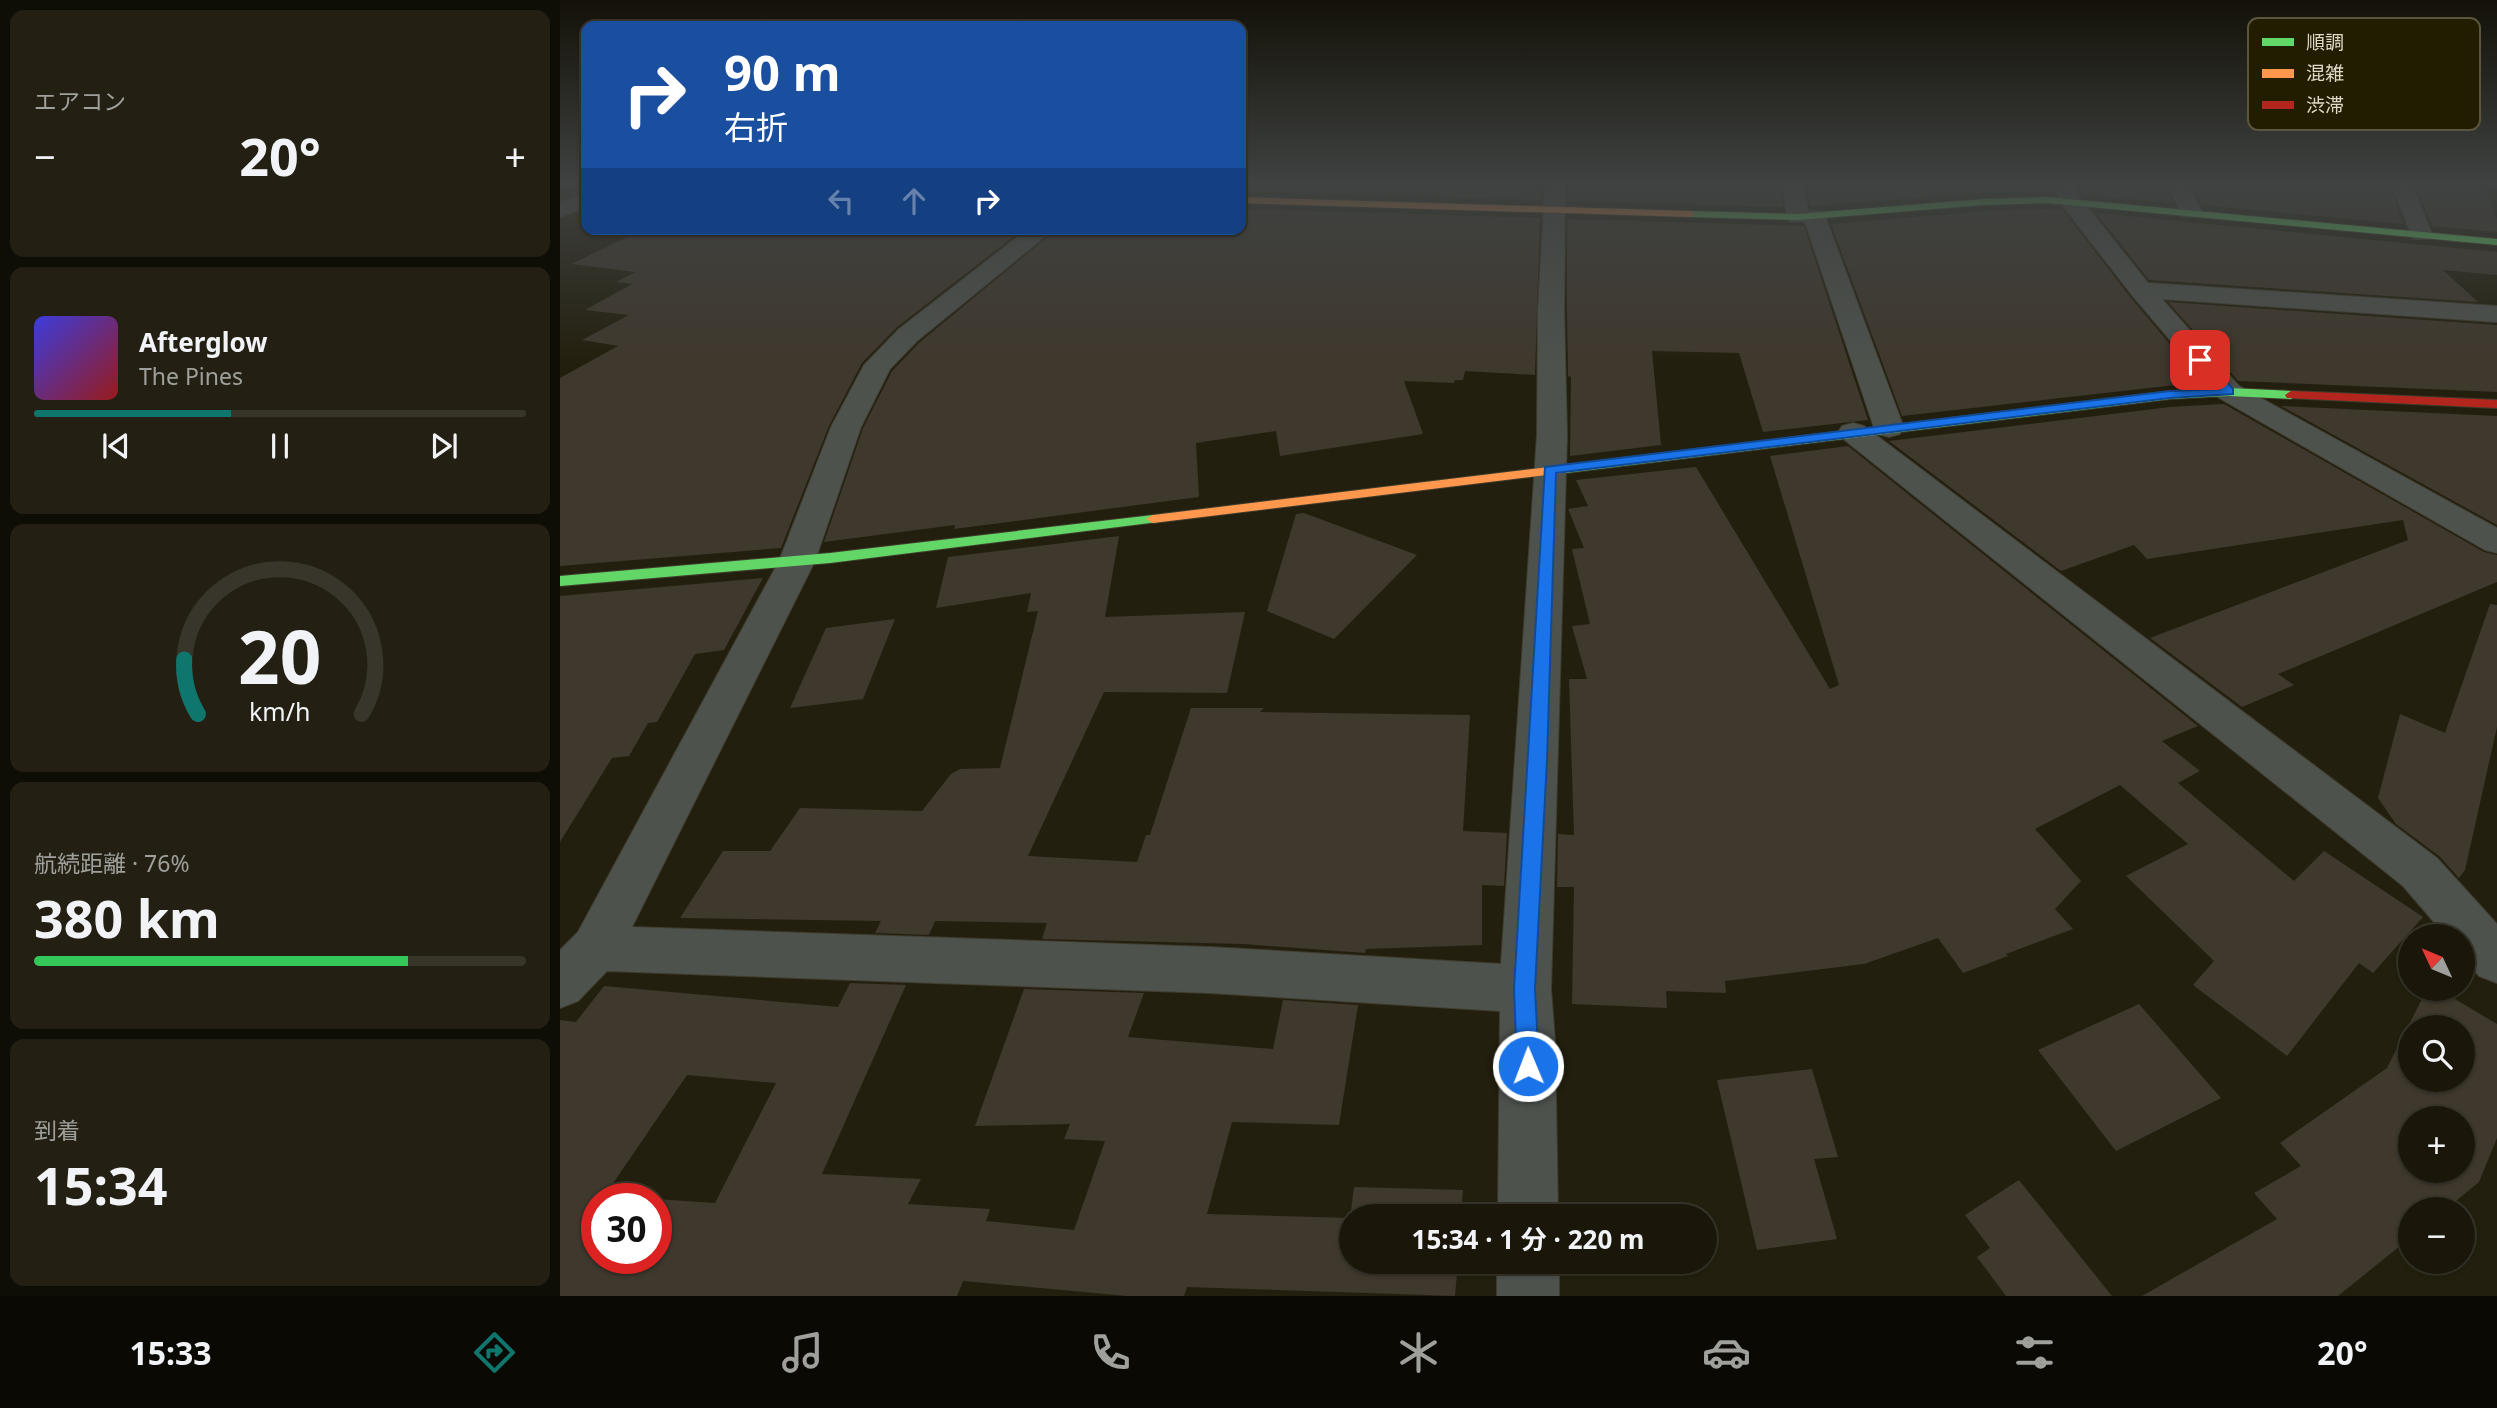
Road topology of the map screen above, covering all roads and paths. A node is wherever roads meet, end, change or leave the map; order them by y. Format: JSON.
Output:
{"nodes":[{"id":1,"x":1023,"y":244,"type":"edge"},
{"id":2,"x":1554,"y":244,"type":"edge"},
{"id":3,"x":1815,"y":244,"type":"edge"},
{"id":4,"x":2106,"y":244,"type":"edge"},
{"id":5,"x":2141,"y":290,"type":"junction"},
{"id":6,"x":2497,"y":314,"type":"edge"},
{"id":7,"x":2228,"y":392,"type":"junction"},
{"id":8,"x":2497,"y":404,"type":"edge"},
{"id":9,"x":1871,"y":430,"type":"junction"},
{"id":10,"x":1550,"y":470,"type":"junction"},
{"id":11,"x":2497,"y":542,"type":"edge"},
{"id":12,"x":797,"y":561,"type":"junction"},
{"id":13,"x":560,"y":581,"type":"edge"},
{"id":14,"x":596,"y":948,"type":"junction"},
{"id":15,"x":2497,"y":960,"type":"edge"},
{"id":16,"x":560,"y":984,"type":"edge"},
{"id":17,"x":1525,"y":989,"type":"junction"},
{"id":18,"x":1528,"y":1204,"type":"edge"},
{"id":19,"x":1528,"y":1274,"type":"edge"},
{"id":20,"x":1528,"y":1296,"type":"edge"}],
"edges":[{"from":1,"to":12,"type":"street"},
{"from":2,"to":10,"type":"street"},
{"from":3,"to":9,"type":"street"},
{"from":4,"to":5,"type":"street"},
{"from":5,"to":6,"type":"street"},
{"from":5,"to":7,"type":"street"},
{"from":7,"to":8,"type":"street"},
{"from":7,"to":9,"type":"street"},
{"from":7,"to":11,"type":"street"},
{"from":9,"to":10,"type":"street"},
{"from":9,"to":15,"type":"street"},
{"from":10,"to":12,"type":"street"},
{"from":10,"to":17,"type":"street"},
{"from":12,"to":13,"type":"street"},
{"from":12,"to":14,"type":"street"},
{"from":14,"to":16,"type":"street"},
{"from":14,"to":17,"type":"street"},
{"from":17,"to":18,"type":"street"},
{"from":19,"to":20,"type":"street"}]}
